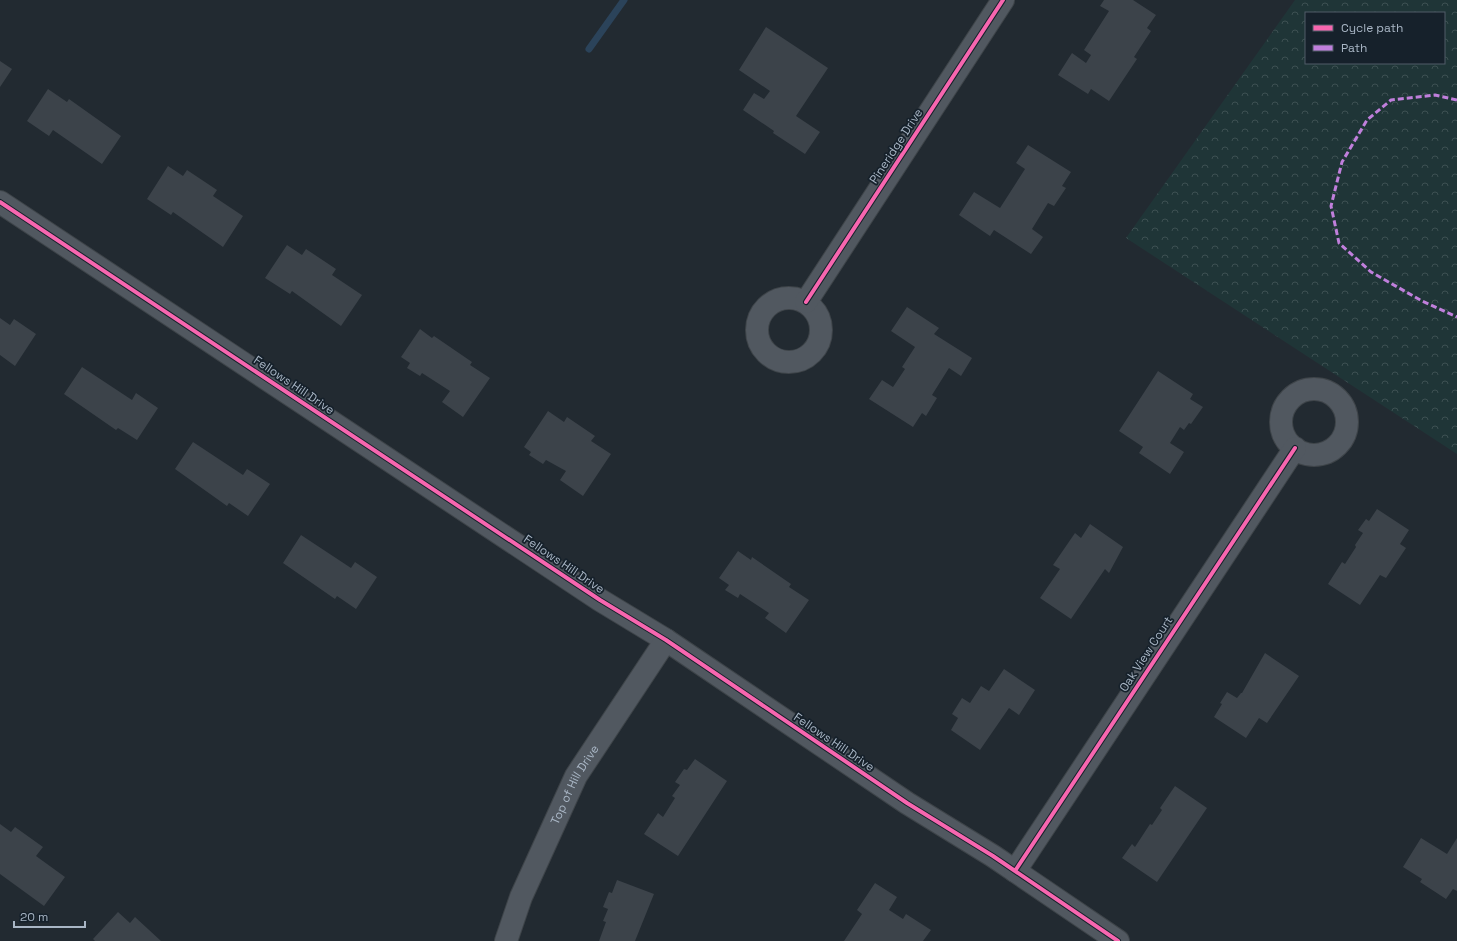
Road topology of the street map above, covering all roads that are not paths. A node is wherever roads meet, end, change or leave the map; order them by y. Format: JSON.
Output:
{"nodes":[{"id":1,"x":1003,"y":0,"type":"edge"},
{"id":2,"x":0,"y":202,"type":"edge"},
{"id":3,"x":806,"y":302,"type":"dead end"},
{"id":4,"x":1295,"y":448,"type":"dead end"},
{"id":5,"x":666,"y":640,"type":"junction"},
{"id":6,"x":1015,"y":871,"type":"junction"},
{"id":7,"x":506,"y":941,"type":"edge"},
{"id":8,"x":1118,"y":941,"type":"edge"}],
"edges":[{"from":1,"to":3,"type":"street","name":"Pineridge Drive"},
{"from":2,"to":5,"type":"street","name":"Fellows Hill Drive"},
{"from":4,"to":6,"type":"street","name":"Oak View Court"},
{"from":5,"to":6,"type":"street","name":"Fellows Hill Drive"},
{"from":5,"to":7,"type":"street","name":"Top of Hill Drive"},
{"from":6,"to":8,"type":"street","name":"Fellows Hill Drive"}]}
